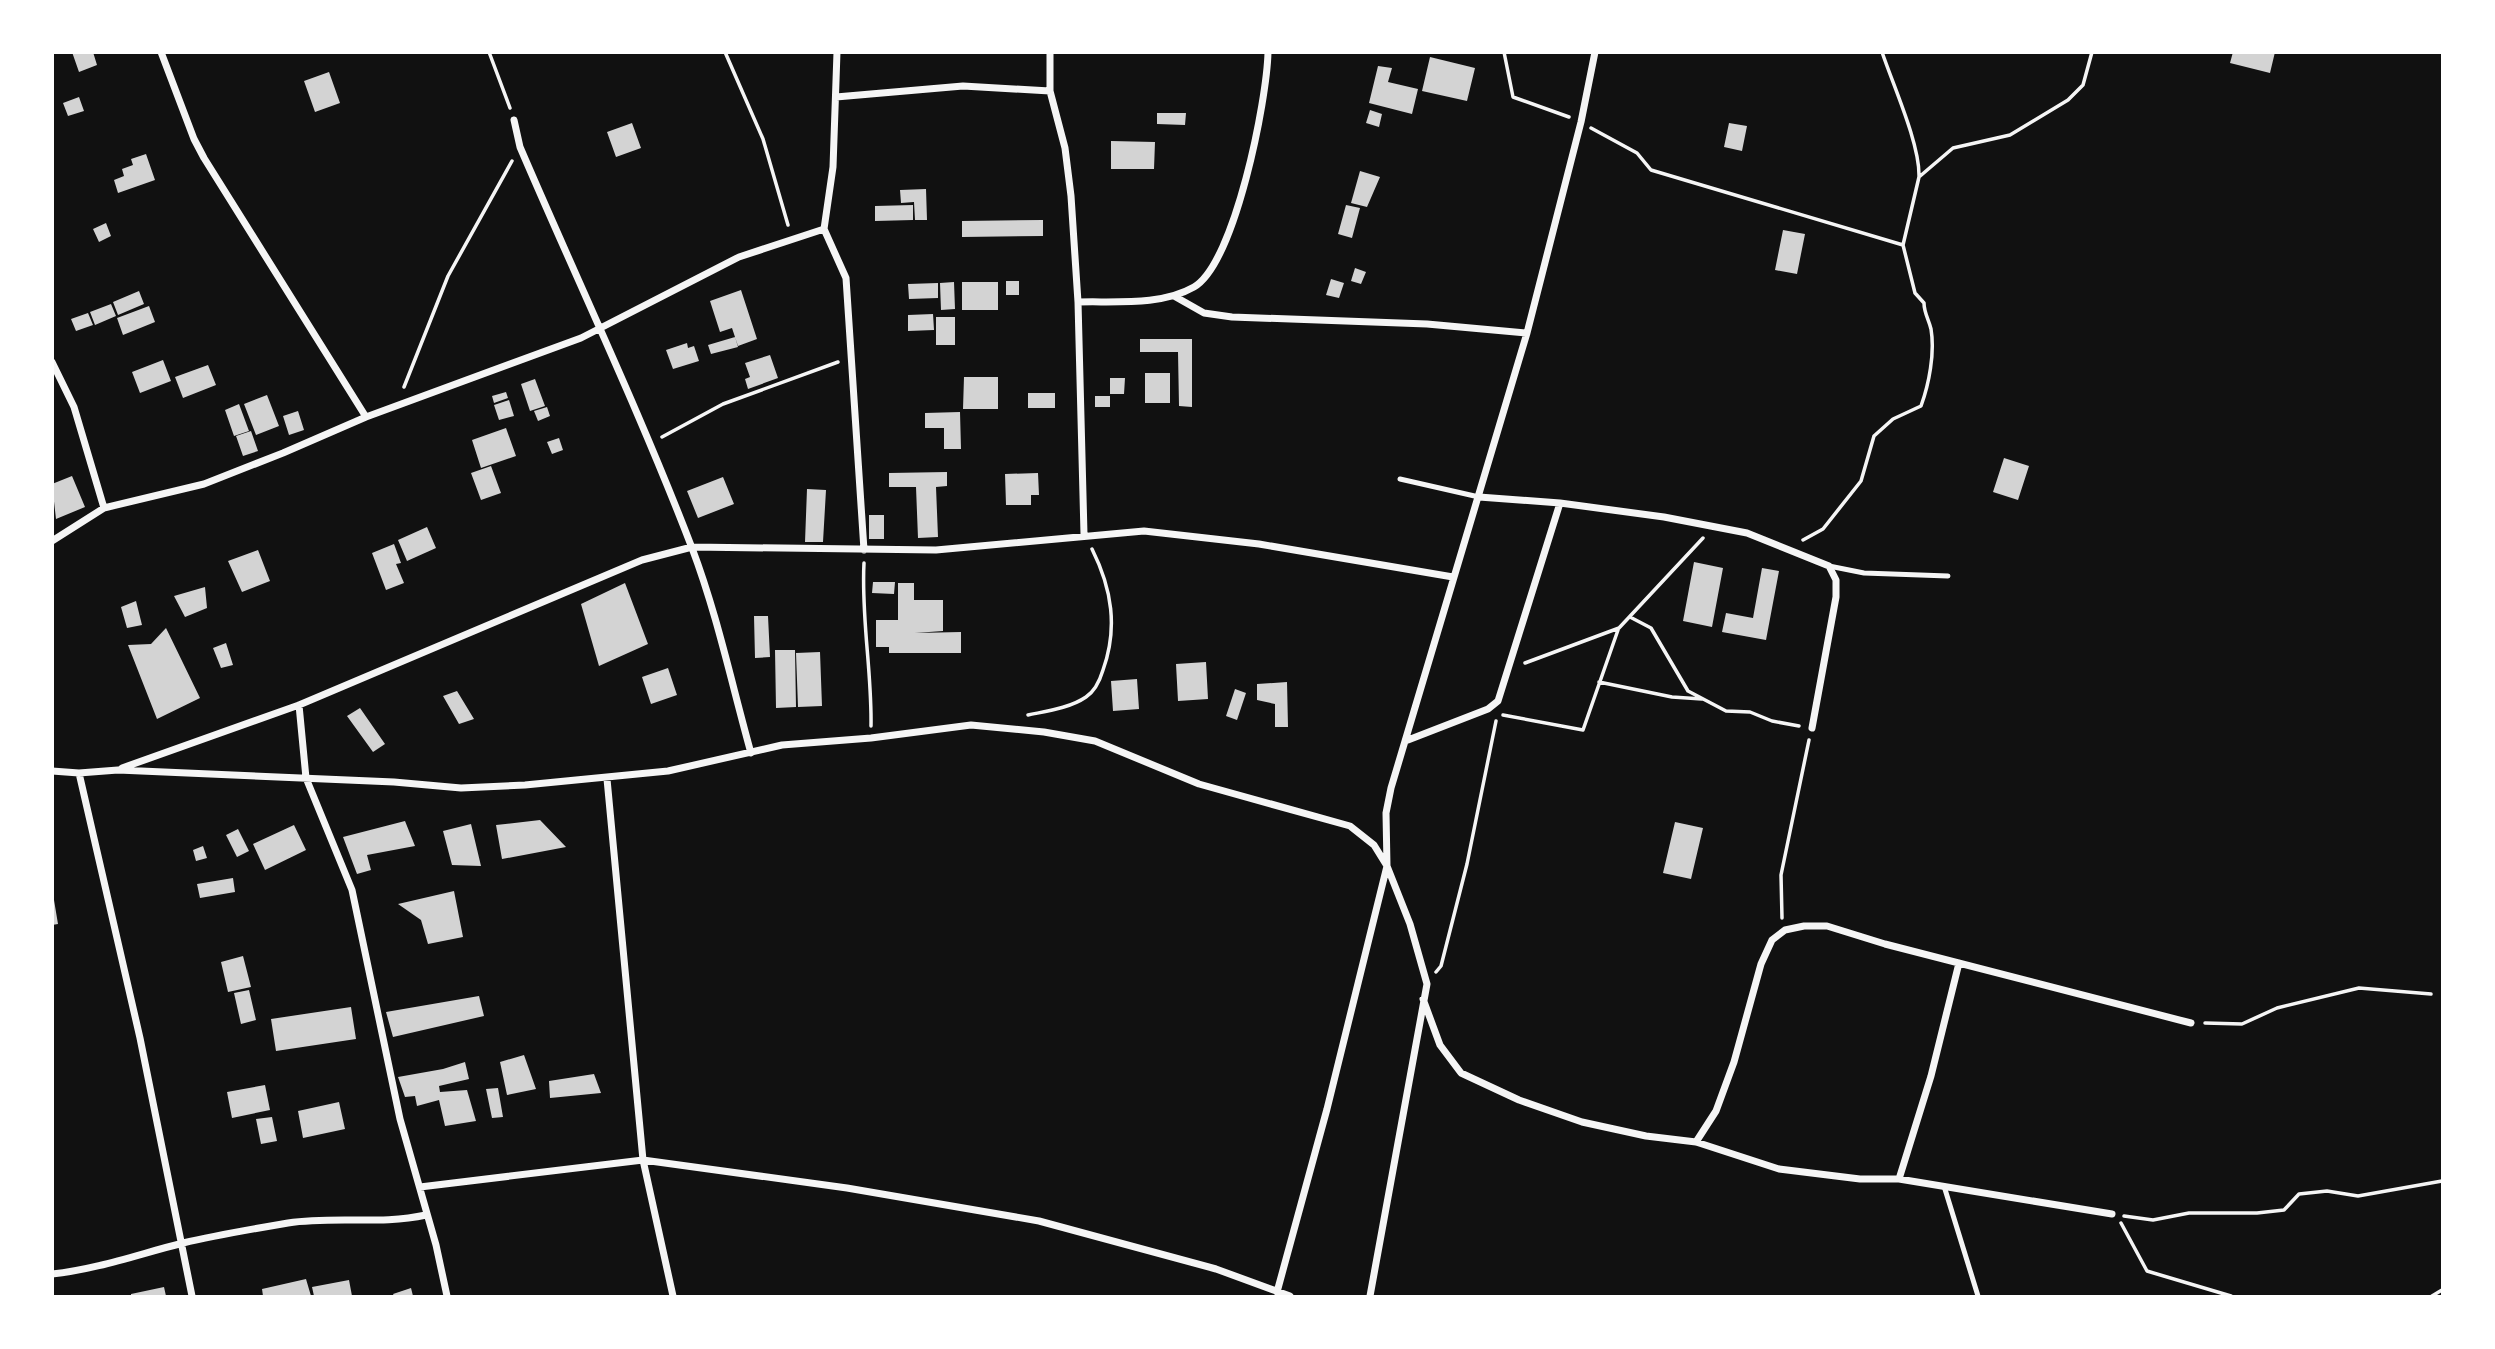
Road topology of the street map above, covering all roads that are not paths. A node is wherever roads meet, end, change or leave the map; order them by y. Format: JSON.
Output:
{"nodes":[{"id":1,"x":161,"y":52,"type":"edge"},
{"id":2,"x":837,"y":52,"type":"edge"},
{"id":3,"x":1050,"y":52,"type":"edge"},
{"id":4,"x":1268,"y":52,"type":"edge"},
{"id":5,"x":1595,"y":52,"type":"edge"},
{"id":6,"x":1050,"y":91,"type":"junction"},
{"id":7,"x":836,"y":97,"type":"junction"},
{"id":8,"x":514,"y":120,"type":"road end"},
{"id":9,"x":824,"y":229,"type":"junction"},
{"id":10,"x":1174,"y":296,"type":"junction"},
{"id":11,"x":1078,"y":302,"type":"junction"},
{"id":12,"x":598,"y":330,"type":"junction"},
{"id":13,"x":1527,"y":333,"type":"junction"},
{"id":14,"x":52,"y":362,"type":"edge"},
{"id":15,"x":366,"y":417,"type":"junction"},
{"id":16,"x":1400,"y":479,"type":"dead end"},
{"id":17,"x":1479,"y":497,"type":"junction"},
{"id":18,"x":1560,"y":503,"type":"junction"},
{"id":19,"x":104,"y":508,"type":"junction"},
{"id":20,"x":1084,"y":534,"type":"junction"},
{"id":21,"x":52,"y":541,"type":"edge"},
{"id":22,"x":692,"y":547,"type":"junction"},
{"id":23,"x":864,"y":550,"type":"junction"},
{"id":24,"x":1829,"y":566,"type":"junction"},
{"id":25,"x":1948,"y":576,"type":"dead end"},
{"id":26,"x":1453,"y":577,"type":"junction"},
{"id":27,"x":299,"y":705,"type":"junction"},
{"id":28,"x":1812,"y":728,"type":"road end"},
{"id":29,"x":1408,"y":740,"type":"junction"},
{"id":30,"x":751,"y":753,"type":"junction"},
{"id":31,"x":118,"y":770,"type":"junction"},
{"id":32,"x":52,"y":771,"type":"edge"},
{"id":33,"x":79,"y":773,"type":"junction"},
{"id":34,"x":306,"y":778,"type":"junction"},
{"id":35,"x":607,"y":779,"type":"junction"},
{"id":36,"x":1387,"y":866,"type":"junction"},
{"id":37,"x":1959,"y":962,"type":"junction"},
{"id":38,"x":1423,"y":999,"type":"junction"},
{"id":39,"x":2191,"y":1023,"type":"road end"},
{"id":40,"x":1696,"y":1142,"type":"junction"},
{"id":41,"x":643,"y":1160,"type":"junction"},
{"id":42,"x":1899,"y":1179,"type":"junction"},
{"id":43,"x":420,"y":1186,"type":"junction"},
{"id":44,"x":1944,"y":1186,"type":"junction"},
{"id":45,"x":2112,"y":1214,"type":"road end"},
{"id":46,"x":426,"y":1215,"type":"junction"},
{"id":47,"x":184,"y":1243,"type":"junction"},
{"id":48,"x":52,"y":1274,"type":"edge"},
{"id":49,"x":1277,"y":1292,"type":"junction"},
{"id":50,"x":192,"y":1297,"type":"edge"},
{"id":51,"x":447,"y":1297,"type":"edge"},
{"id":52,"x":673,"y":1297,"type":"edge"},
{"id":53,"x":1290,"y":1297,"type":"edge"},
{"id":54,"x":1370,"y":1297,"type":"edge"},
{"id":55,"x":1978,"y":1297,"type":"edge"}],
"edges":[{"from":1,"to":15,"type":"street"},
{"from":2,"to":7,"type":"street"},
{"from":3,"to":6,"type":"street"},
{"from":4,"to":10,"type":"street"},
{"from":5,"to":13,"type":"street"},
{"from":6,"to":7,"type":"street"},
{"from":6,"to":11,"type":"street"},
{"from":7,"to":9,"type":"street"},
{"from":8,"to":12,"type":"street"},
{"from":9,"to":12,"type":"street"},
{"from":9,"to":23,"type":"street"},
{"from":10,"to":11,"type":"street"},
{"from":10,"to":13,"type":"street"},
{"from":11,"to":20,"type":"street"},
{"from":12,"to":15,"type":"street"},
{"from":12,"to":22,"type":"street"},
{"from":13,"to":17,"type":"street"},
{"from":14,"to":19,"type":"street"},
{"from":15,"to":19,"type":"street"},
{"from":16,"to":17,"type":"lane"},
{"from":17,"to":18,"type":"street"},
{"from":17,"to":26,"type":"street"},
{"from":18,"to":24,"type":"street"},
{"from":18,"to":29,"type":"street"},
{"from":19,"to":21,"type":"street"},
{"from":20,"to":23,"type":"street"},
{"from":20,"to":26,"type":"street"},
{"from":22,"to":23,"type":"street"},
{"from":22,"to":27,"type":"street"},
{"from":22,"to":30,"type":"street"},
{"from":24,"to":25,"type":"lane"},
{"from":24,"to":28,"type":"street"},
{"from":26,"to":29,"type":"street"},
{"from":27,"to":31,"type":"street"},
{"from":27,"to":34,"type":"street"},
{"from":29,"to":36,"type":"street"},
{"from":30,"to":35,"type":"street"},
{"from":30,"to":36,"type":"street"},
{"from":31,"to":33,"type":"street"},
{"from":31,"to":34,"type":"street"},
{"from":32,"to":33,"type":"street"},
{"from":33,"to":47,"type":"street"},
{"from":34,"to":35,"type":"street"},
{"from":34,"to":43,"type":"street"},
{"from":35,"to":41,"type":"street"},
{"from":36,"to":38,"type":"street"},
{"from":36,"to":49,"type":"street"},
{"from":37,"to":39,"type":"street"},
{"from":37,"to":40,"type":"street"},
{"from":37,"to":42,"type":"street"},
{"from":38,"to":40,"type":"street"},
{"from":38,"to":54,"type":"street"},
{"from":40,"to":42,"type":"street"},
{"from":41,"to":43,"type":"street"},
{"from":41,"to":49,"type":"street"},
{"from":41,"to":52,"type":"street"},
{"from":42,"to":44,"type":"street"},
{"from":43,"to":46,"type":"street"},
{"from":44,"to":45,"type":"street"},
{"from":44,"to":55,"type":"lane"},
{"from":46,"to":47,"type":"street"},
{"from":46,"to":51,"type":"street"},
{"from":47,"to":48,"type":"street"},
{"from":47,"to":50,"type":"street"},
{"from":49,"to":53,"type":"street"}]}
